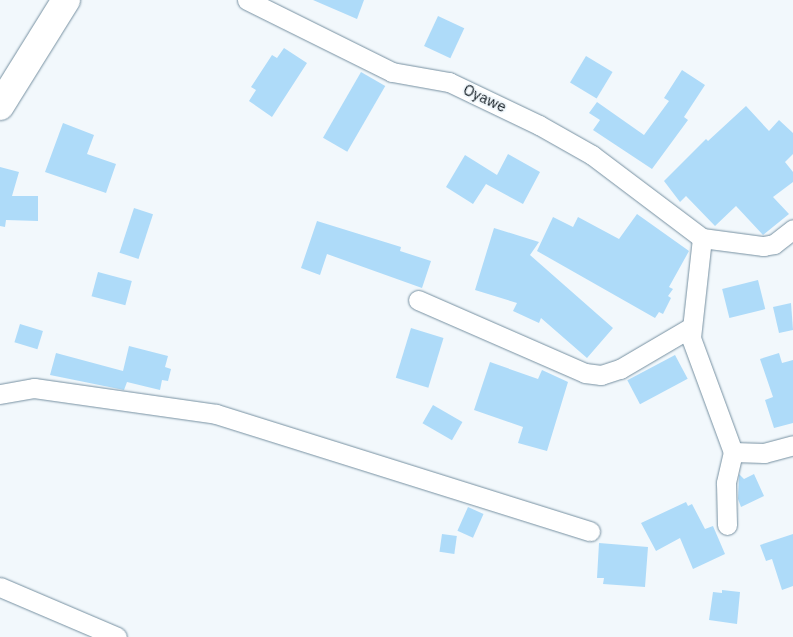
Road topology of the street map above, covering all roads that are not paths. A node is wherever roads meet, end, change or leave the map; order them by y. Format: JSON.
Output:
{"nodes":[{"id":1,"x":66,"y":0,"type":"edge"},
{"id":2,"x":246,"y":0,"type":"edge"},
{"id":3,"x":0,"y":106,"type":"edge"},
{"id":4,"x":793,"y":229,"type":"edge"},
{"id":5,"x":702,"y":238,"type":"junction"},
{"id":6,"x":418,"y":300,"type":"dead end"},
{"id":7,"x":690,"y":328,"type":"junction"},
{"id":8,"x":0,"y":394,"type":"edge"},
{"id":9,"x":793,"y":445,"type":"edge"},
{"id":10,"x":734,"y":452,"type":"junction"},
{"id":11,"x":727,"y":525,"type":"dead end"},
{"id":12,"x":590,"y":531,"type":"dead end"},
{"id":13,"x":0,"y":586,"type":"edge"},
{"id":14,"x":117,"y":637,"type":"edge"}],
"edges":[{"from":1,"to":3,"type":"main road"},
{"from":2,"to":5,"type":"street","name":"Oyawe"},
{"from":4,"to":5,"type":"street"},
{"from":5,"to":7,"type":"street"},
{"from":6,"to":7,"type":"street"},
{"from":7,"to":10,"type":"street"},
{"from":8,"to":12,"type":"street"},
{"from":9,"to":10,"type":"street"},
{"from":10,"to":11,"type":"street"},
{"from":13,"to":14,"type":"street"}]}
